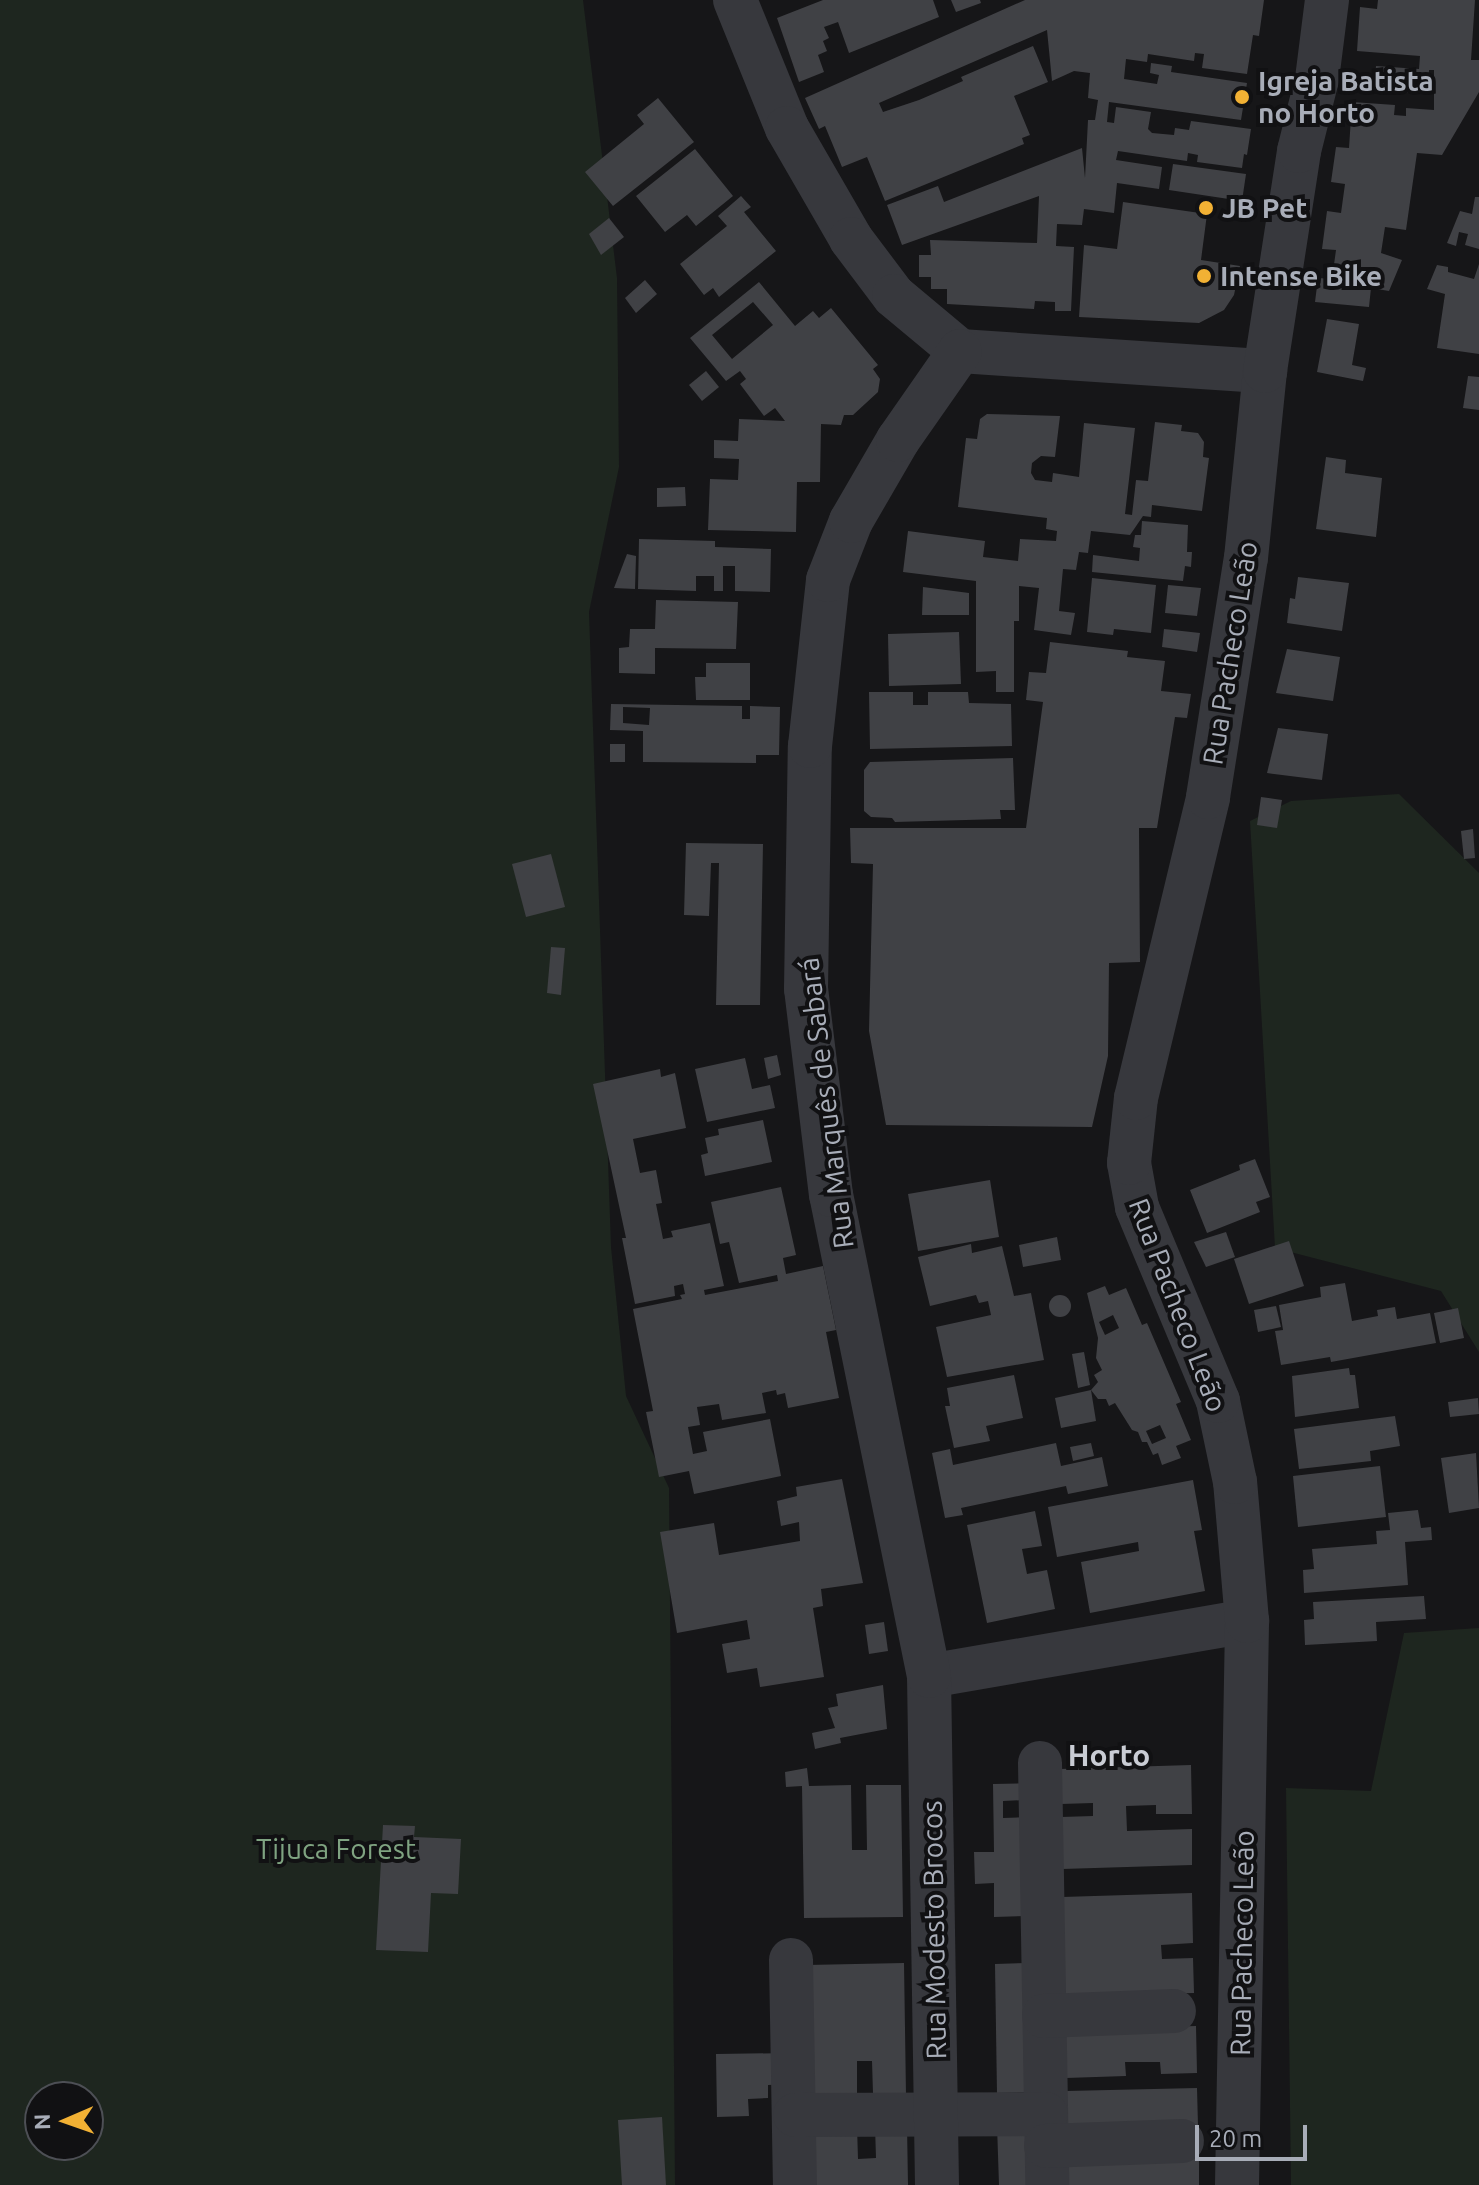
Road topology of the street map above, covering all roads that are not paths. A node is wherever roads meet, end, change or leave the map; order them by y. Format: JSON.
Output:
{"nodes":[{"id":1,"x":735,"y":0,"type":"edge"},
{"id":2,"x":1306,"y":0,"type":"edge"},
{"id":3,"x":1327,"y":0,"type":"edge"},
{"id":4,"x":1299,"y":151,"type":"junction"},
{"id":5,"x":960,"y":351,"type":"junction"},
{"id":6,"x":1265,"y":371,"type":"junction"},
{"id":7,"x":1247,"y":1621,"type":"junction"},
{"id":8,"x":929,"y":1676,"type":"junction"},
{"id":9,"x":1040,"y":1763,"type":"dead end"},
{"id":10,"x":791,"y":1960,"type":"dead end"},
{"id":11,"x":1174,"y":2011,"type":"dead end"},
{"id":12,"x":1044,"y":2016,"type":"junction"},
{"id":13,"x":795,"y":2115,"type":"junction"},
{"id":14,"x":936,"y":2115,"type":"junction"},
{"id":15,"x":1182,"y":2141,"type":"dead end"},
{"id":16,"x":1046,"y":2148,"type":"edge"},
{"id":17,"x":795,"y":2185,"type":"edge"},
{"id":18,"x":937,"y":2185,"type":"edge"},
{"id":19,"x":1237,"y":2185,"type":"edge"}],
"edges":[{"from":1,"to":5,"type":"street"},
{"from":2,"to":4,"type":"street","name":"Rua Pacheco Leão"},
{"from":3,"to":4,"type":"street","name":"Rua Pacheco Leão"},
{"from":4,"to":6,"type":"street","name":"Rua Pacheco Leão"},
{"from":5,"to":6,"type":"street"},
{"from":5,"to":8,"type":"street","name":"Rua Marquês de Sabará"},
{"from":6,"to":7,"type":"street","name":"Rua Pacheco Leão"},
{"from":7,"to":8,"type":"street"},
{"from":7,"to":19,"type":"street","name":"Rua Pacheco Leão"},
{"from":8,"to":14,"type":"street","name":"Rua Modesto Brocos"},
{"from":9,"to":12,"type":"street"},
{"from":10,"to":13,"type":"street"},
{"from":11,"to":12,"type":"street"},
{"from":12,"to":16,"type":"street"},
{"from":13,"to":14,"type":"street"},
{"from":13,"to":17,"type":"street"},
{"from":14,"to":16,"type":"street"},
{"from":14,"to":18,"type":"street","name":"Rua Modesto Brocos"},
{"from":15,"to":16,"type":"street"}]}
